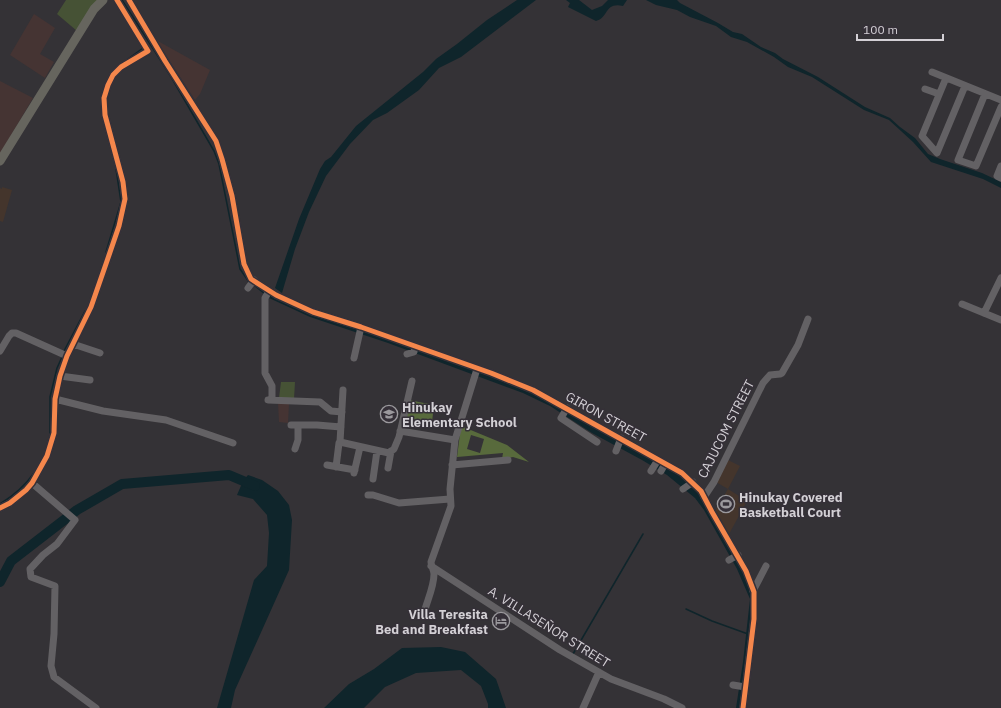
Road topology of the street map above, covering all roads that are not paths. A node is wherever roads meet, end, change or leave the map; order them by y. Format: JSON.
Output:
{"nodes":[{"id":1,"x":103,"y":0,"type":"edge"},
{"id":2,"x":117,"y":0,"type":"edge"},
{"id":3,"x":129,"y":0,"type":"edge"},
{"id":4,"x":932,"y":72,"type":"dead end"},
{"id":5,"x":946,"y":78,"type":"junction"},
{"id":6,"x":965,"y":86,"type":"junction"},
{"id":7,"x":925,"y":89,"type":"dead end"},
{"id":8,"x":939,"y":94,"type":"junction"},
{"id":9,"x":985,"y":94,"type":"junction"},
{"id":10,"x":1001,"y":100,"type":"edge"},
{"id":11,"x":1001,"y":107,"type":"edge"},
{"id":12,"x":0,"y":161,"type":"edge"},
{"id":13,"x":1001,"y":166,"type":"edge"},
{"id":14,"x":1001,"y":178,"type":"edge"},
{"id":15,"x":1001,"y":278,"type":"edge"},
{"id":16,"x":254,"y":280,"type":"junction"},
{"id":17,"x":248,"y":288,"type":"dead end"},
{"id":18,"x":269,"y":291,"type":"junction"},
{"id":19,"x":962,"y":304,"type":"dead end"},
{"id":20,"x":984,"y":313,"type":"junction"},
{"id":21,"x":808,"y":319,"type":"dead end"},
{"id":22,"x":1001,"y":320,"type":"edge"},
{"id":23,"x":360,"y":331,"type":"junction"},
{"id":24,"x":73,"y":344,"type":"junction"},
{"id":25,"x":0,"y":351,"type":"edge"},
{"id":26,"x":100,"y":353,"type":"dead end"},
{"id":27,"x":65,"y":356,"type":"junction"},
{"id":28,"x":354,"y":358,"type":"dead end"},
{"id":29,"x":477,"y":372,"type":"junction"},
{"id":30,"x":60,"y":376,"type":"junction"},
{"id":31,"x":90,"y":380,"type":"dead end"},
{"id":32,"x":412,"y":381,"type":"dead end"},
{"id":33,"x":343,"y":390,"type":"dead end"},
{"id":34,"x":55,"y":399,"type":"junction"},
{"id":35,"x":565,"y":411,"type":"junction"},
{"id":36,"x":342,"y":412,"type":"junction"},
{"id":37,"x":341,"y":427,"type":"junction"},
{"id":38,"x":400,"y":431,"type":"junction"},
{"id":39,"x":455,"y":440,"type":"junction"},
{"id":40,"x":597,"y":442,"type":"dead end"},
{"id":41,"x":233,"y":443,"type":"dead end"},
{"id":42,"x":339,"y":443,"type":"dead end"},
{"id":43,"x":360,"y":447,"type":"junction"},
{"id":44,"x":294,"y":449,"type":"dead end"},
{"id":45,"x":377,"y":451,"type":"junction"},
{"id":46,"x":391,"y":451,"type":"junction"},
{"id":47,"x":508,"y":460,"type":"dead end"},
{"id":48,"x":327,"y":465,"type":"dead end"},
{"id":49,"x":452,"y":465,"type":"junction"},
{"id":50,"x":336,"y":467,"type":"junction"},
{"id":51,"x":388,"y":468,"type":"dead end"},
{"id":52,"x":373,"y":479,"type":"dead end"},
{"id":53,"x":32,"y":483,"type":"junction"},
{"id":54,"x":692,"y":483,"type":"junction"},
{"id":55,"x":683,"y":489,"type":"dead end"},
{"id":56,"x":368,"y":495,"type":"dead end"},
{"id":57,"x":704,"y":497,"type":"junction"},
{"id":58,"x":450,"y":499,"type":"junction"},
{"id":59,"x":0,"y":508,"type":"edge"},
{"id":60,"x":737,"y":555,"type":"junction"},
{"id":61,"x":729,"y":560,"type":"dead end"},
{"id":62,"x":431,"y":566,"type":"junction"},
{"id":63,"x":766,"y":566,"type":"dead end"},
{"id":64,"x":753,"y":591,"type":"junction"},
{"id":65,"x":424,"y":613,"type":"dead end"},
{"id":66,"x":599,"y":672,"type":"junction"},
{"id":67,"x":96,"y":708,"type":"edge"},
{"id":68,"x":583,"y":708,"type":"edge"},
{"id":69,"x":682,"y":708,"type":"edge"},
{"id":70,"x":743,"y":708,"type":"edge"}],
"edges":[{"from":1,"to":12,"type":"main road"},
{"from":2,"to":24,"type":"street"},
{"from":3,"to":16,"type":"street"},
{"from":4,"to":5,"type":"street"},
{"from":5,"to":6,"type":"street"},
{"from":5,"to":8,"type":"street"},
{"from":6,"to":8,"type":"street"},
{"from":6,"to":9,"type":"street"},
{"from":7,"to":8,"type":"street"},
{"from":9,"to":10,"type":"street"},
{"from":9,"to":11,"type":"street"},
{"from":13,"to":14,"type":"street"},
{"from":15,"to":20,"type":"street"},
{"from":16,"to":17,"type":"street"},
{"from":16,"to":18,"type":"street","name":"GIRON STREET"},
{"from":18,"to":23,"type":"street","name":"GIRON STREET"},
{"from":18,"to":36,"type":"street"},
{"from":19,"to":20,"type":"street"},
{"from":20,"to":22,"type":"street"},
{"from":21,"to":57,"type":"street","name":"CAJUCOM STREET"},
{"from":23,"to":28,"type":"street"},
{"from":23,"to":29,"type":"street","name":"GIRON STREET"},
{"from":24,"to":26,"type":"street"},
{"from":24,"to":27,"type":"street"},
{"from":25,"to":27,"type":"street"},
{"from":27,"to":30,"type":"street"},
{"from":29,"to":35,"type":"street","name":"GIRON STREET"},
{"from":29,"to":39,"type":"street"},
{"from":30,"to":31,"type":"street"},
{"from":30,"to":34,"type":"street"},
{"from":32,"to":38,"type":"street"},
{"from":33,"to":36,"type":"street"},
{"from":34,"to":41,"type":"street"},
{"from":34,"to":53,"type":"street"},
{"from":35,"to":40,"type":"street"},
{"from":35,"to":54,"type":"street","name":"GIRON STREET"},
{"from":36,"to":37,"type":"street"},
{"from":37,"to":43,"type":"street"},
{"from":37,"to":44,"type":"street"},
{"from":38,"to":39,"type":"street"},
{"from":38,"to":46,"type":"street"},
{"from":39,"to":49,"type":"street"},
{"from":42,"to":50,"type":"street"},
{"from":43,"to":45,"type":"street"},
{"from":43,"to":50,"type":"street"},
{"from":45,"to":46,"type":"street"},
{"from":45,"to":52,"type":"street"},
{"from":46,"to":51,"type":"street"},
{"from":47,"to":49,"type":"street"},
{"from":48,"to":50,"type":"street"},
{"from":49,"to":58,"type":"street"},
{"from":53,"to":59,"type":"street"},
{"from":53,"to":67,"type":"street"},
{"from":54,"to":55,"type":"street"},
{"from":54,"to":57,"type":"street","name":"GIRON STREET"},
{"from":56,"to":58,"type":"street"},
{"from":57,"to":60,"type":"street","name":"GIRON STREET"},
{"from":58,"to":62,"type":"street"},
{"from":60,"to":61,"type":"street"},
{"from":60,"to":64,"type":"street","name":"GIRON STREET"},
{"from":62,"to":65,"type":"street"},
{"from":62,"to":66,"type":"street","name":"A. VILLASEÑOR STREET"},
{"from":63,"to":64,"type":"street"},
{"from":64,"to":70,"type":"street","name":"GIRON STREET"},
{"from":66,"to":68,"type":"street"},
{"from":66,"to":69,"type":"street","name":"A. VILLASEÑOR STREET"}]}
